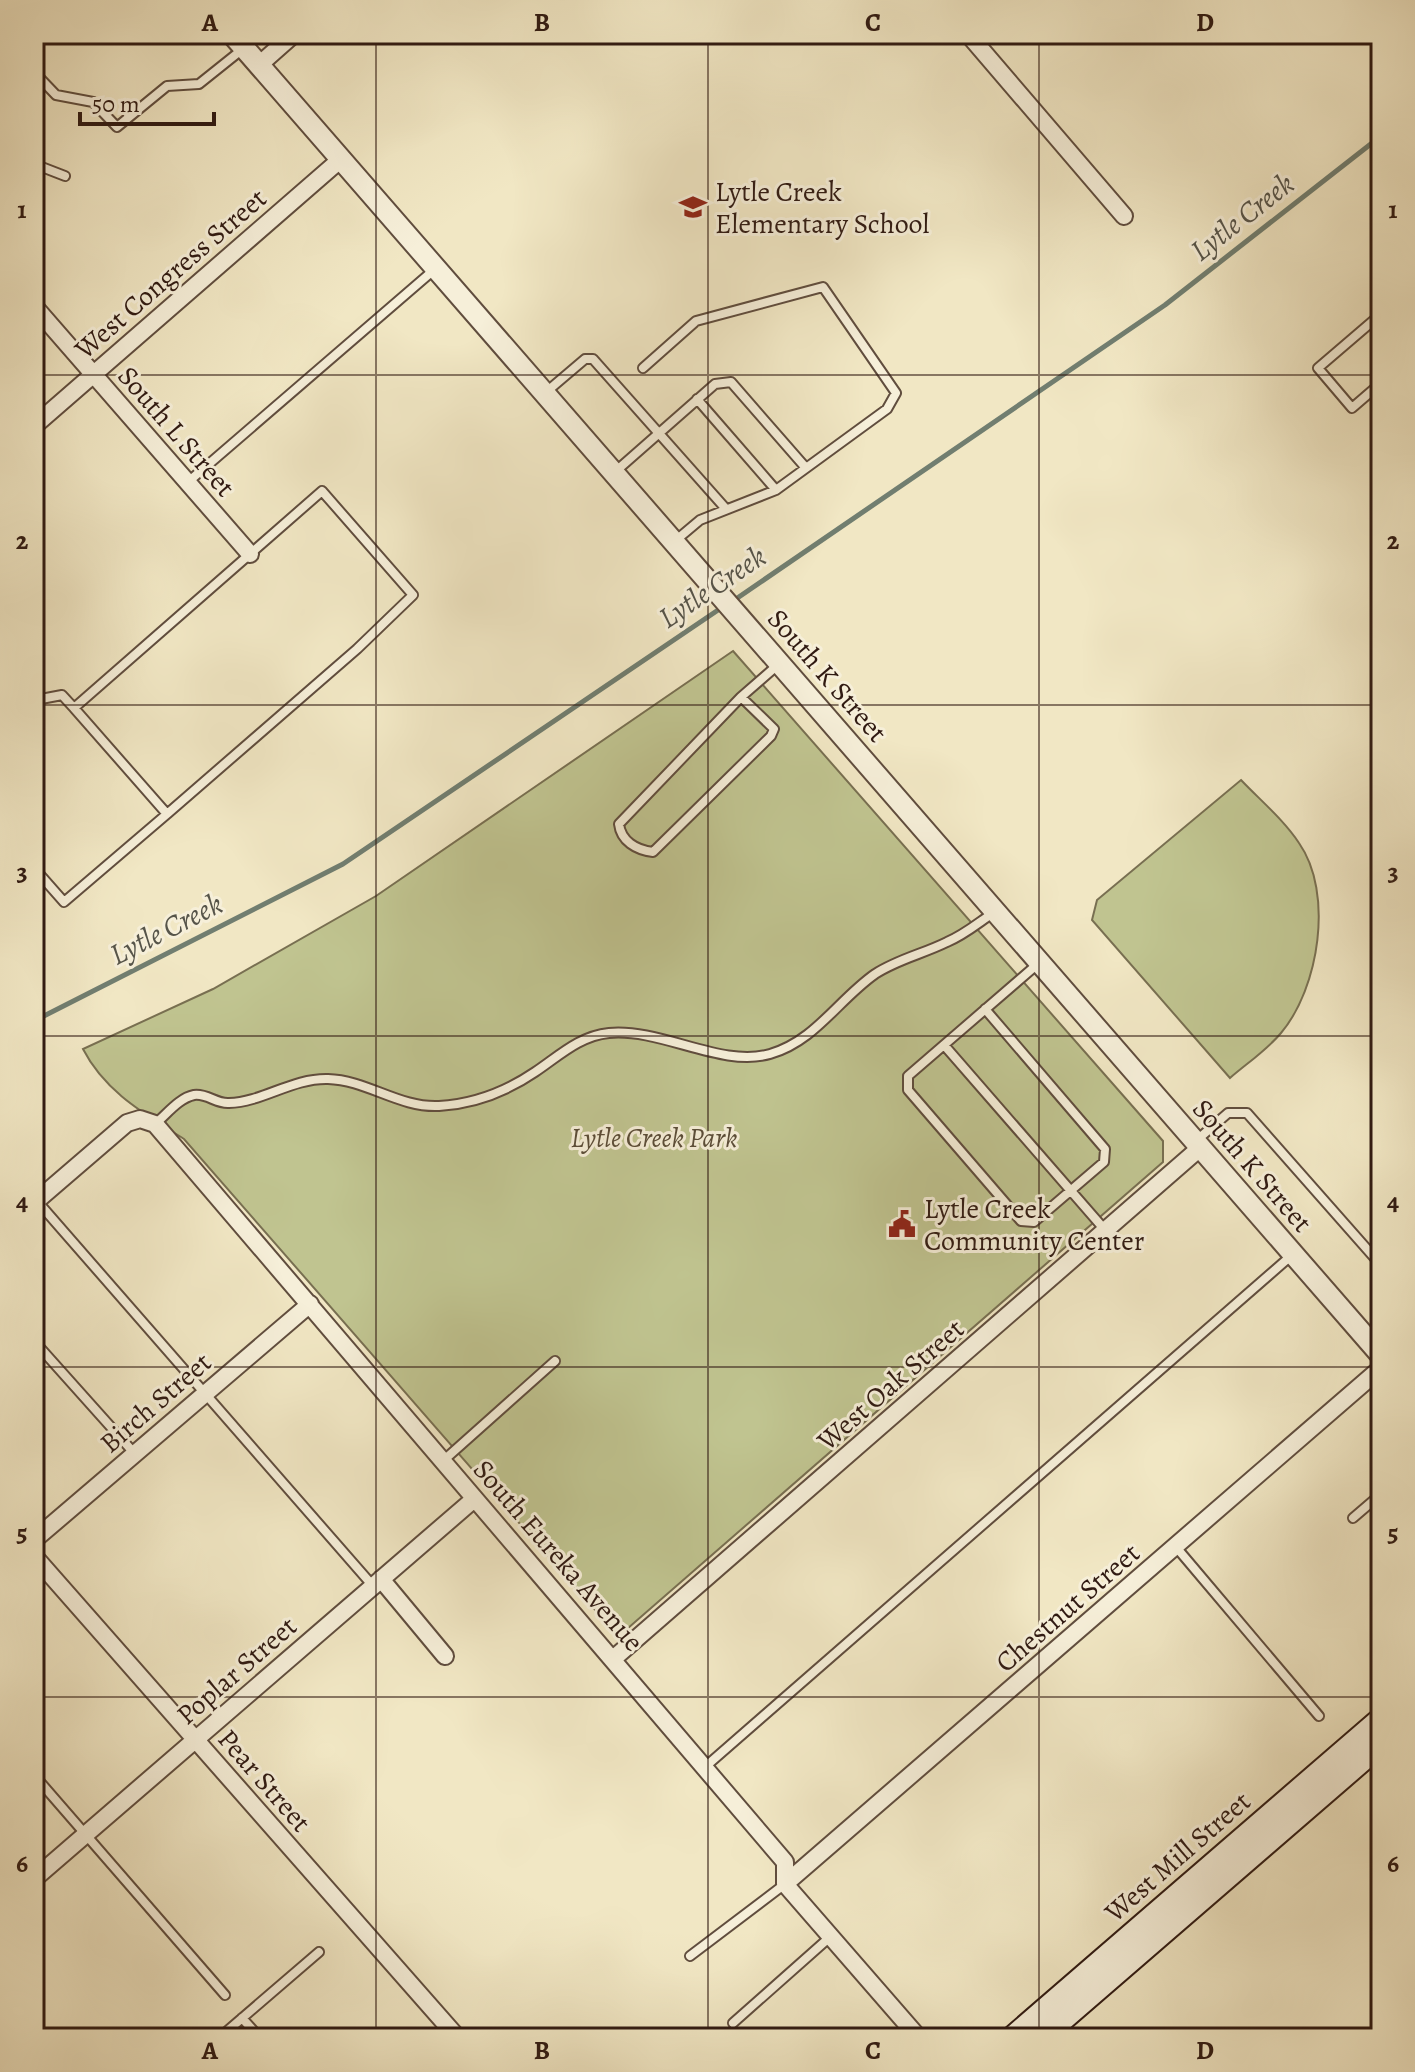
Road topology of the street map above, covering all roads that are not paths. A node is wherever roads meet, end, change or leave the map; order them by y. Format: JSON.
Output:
{"nodes":[{"id":1,"x":41,"y":34,"type":"edge"},
{"id":2,"x":294,"y":34,"type":"edge"},
{"id":3,"x":968,"y":34,"type":"edge"},
{"id":4,"x":34,"y":40,"type":"edge"},
{"id":5,"x":238,"y":41,"type":"edge"},
{"id":6,"x":259,"y":65,"type":"junction"},
{"id":7,"x":34,"y":72,"type":"edge"},
{"id":8,"x":341,"y":159,"type":"junction"},
{"id":9,"x":34,"y":164,"type":"edge"},
{"id":10,"x":65,"y":176,"type":"dead end"},
{"id":11,"x":1124,"y":216,"type":"dead end"},
{"id":12,"x":436,"y":268,"type":"junction"},
{"id":13,"x":34,"y":306,"type":"edge"},
{"id":14,"x":1381,"y":314,"type":"edge"},
{"id":15,"x":643,"y":368,"type":"dead end"},
{"id":16,"x":94,"y":374,"type":"junction"},
{"id":17,"x":1381,"y":383,"type":"edge"},
{"id":18,"x":545,"y":393,"type":"junction"},
{"id":19,"x":697,"y":399,"type":"junction"},
{"id":20,"x":34,"y":426,"type":"edge"},
{"id":21,"x":659,"y":433,"type":"junction"},
{"id":22,"x":806,"y":468,"type":"junction"},
{"id":23,"x":614,"y":472,"type":"junction"},
{"id":24,"x":187,"y":482,"type":"junction"},
{"id":25,"x":776,"y":490,"type":"junction"},
{"id":26,"x":726,"y":509,"type":"junction"},
{"id":27,"x":674,"y":541,"type":"junction"},
{"id":28,"x":250,"y":554,"type":"junction"},
{"id":29,"x":780,"y":663,"type":"junction"},
{"id":30,"x":34,"y":691,"type":"edge"},
{"id":31,"x":741,"y":697,"type":"junction"},
{"id":32,"x":38,"y":702,"type":"edge"},
{"id":33,"x":74,"y":708,"type":"junction"},
{"id":34,"x":167,"y":814,"type":"junction"},
{"id":35,"x":34,"y":868,"type":"edge"},
{"id":36,"x":997,"y":910,"type":"junction"},
{"id":37,"x":1040,"y":961,"type":"junction"},
{"id":38,"x":985,"y":1009,"type":"junction"},
{"id":39,"x":944,"y":1045,"type":"junction"},
{"id":40,"x":147,"y":1122,"type":"junction"},
{"id":41,"x":1198,"y":1144,"type":"junction"},
{"id":42,"x":1070,"y":1191,"type":"junction"},
{"id":43,"x":35,"y":1202,"type":"edge"},
{"id":44,"x":1105,"y":1230,"type":"junction"},
{"id":45,"x":1293,"y":1254,"type":"junction"},
{"id":46,"x":1381,"y":1265,"type":"edge"},
{"id":47,"x":310,"y":1304,"type":"junction"},
{"id":48,"x":34,"y":1341,"type":"edge"},
{"id":49,"x":1381,"y":1355,"type":"edge"},
{"id":50,"x":555,"y":1361,"type":"dead end"},
{"id":51,"x":1381,"y":1368,"type":"edge"},
{"id":52,"x":205,"y":1393,"type":"junction"},
{"id":53,"x":135,"y":1454,"type":"junction"},
{"id":54,"x":444,"y":1460,"type":"junction"},
{"id":55,"x":1381,"y":1494,"type":"edge"},
{"id":56,"x":473,"y":1500,"type":"junction"},
{"id":57,"x":1353,"y":1518,"type":"dead end"},
{"id":58,"x":34,"y":1540,"type":"edge"},
{"id":59,"x":1176,"y":1547,"type":"junction"},
{"id":60,"x":34,"y":1556,"type":"edge"},
{"id":61,"x":377,"y":1583,"type":"junction"},
{"id":62,"x":445,"y":1656,"type":"dead end"},
{"id":63,"x":613,"y":1659,"type":"junction"},
{"id":64,"x":1319,"y":1716,"type":"dead end"},
{"id":65,"x":1381,"y":1719,"type":"edge"},
{"id":66,"x":195,"y":1740,"type":"junction"},
{"id":67,"x":1381,"y":1744,"type":"edge"},
{"id":68,"x":705,"y":1767,"type":"junction"},
{"id":69,"x":34,"y":1775,"type":"edge"},
{"id":70,"x":85,"y":1835,"type":"junction"},
{"id":71,"x":34,"y":1879,"type":"edge"},
{"id":72,"x":785,"y":1884,"type":"junction"},
{"id":73,"x":831,"y":1937,"type":"junction"},
{"id":74,"x":319,"y":1952,"type":"dead end"},
{"id":75,"x":690,"y":1956,"type":"dead end"},
{"id":76,"x":225,"y":1995,"type":"dead end"},
{"id":77,"x":242,"y":2018,"type":"junction"},
{"id":78,"x":733,"y":2023,"type":"dead end"},
{"id":79,"x":219,"y":2038,"type":"edge"},
{"id":80,"x":260,"y":2038,"type":"edge"},
{"id":81,"x":458,"y":2038,"type":"edge"},
{"id":82,"x":919,"y":2038,"type":"edge"},
{"id":83,"x":1012,"y":2038,"type":"edge"},
{"id":84,"x":1041,"y":2038,"type":"edge"}],
"edges":[{"from":1,"to":4,"type":"street"},
{"from":2,"to":6,"type":"street"},
{"from":3,"to":11,"type":"street"},
{"from":5,"to":6,"type":"street","name":"South K Street"},
{"from":5,"to":7,"type":"lane"},
{"from":6,"to":8,"type":"street","name":"South K Street"},
{"from":8,"to":12,"type":"street","name":"South K Street"},
{"from":8,"to":16,"type":"street","name":"West Congress Street"},
{"from":9,"to":10,"type":"lane"},
{"from":12,"to":18,"type":"street","name":"South K Street"},
{"from":12,"to":24,"type":"lane"},
{"from":13,"to":16,"type":"street","name":"South L Street"},
{"from":14,"to":17,"type":"lane"},
{"from":15,"to":22,"type":"lane"},
{"from":16,"to":20,"type":"street","name":"West Congress Street"},
{"from":16,"to":24,"type":"street","name":"South L Street"},
{"from":18,"to":21,"type":"lane"},
{"from":18,"to":23,"type":"street","name":"South K Street"},
{"from":19,"to":21,"type":"lane"},
{"from":19,"to":22,"type":"lane"},
{"from":19,"to":25,"type":"lane"},
{"from":21,"to":23,"type":"lane"},
{"from":21,"to":26,"type":"lane"},
{"from":22,"to":25,"type":"lane"},
{"from":23,"to":27,"type":"street","name":"South K Street"},
{"from":24,"to":28,"type":"street","name":"South L Street"},
{"from":25,"to":26,"type":"lane"},
{"from":26,"to":27,"type":"lane"},
{"from":27,"to":29,"type":"street","name":"South K Street"},
{"from":28,"to":33,"type":"lane"},
{"from":28,"to":34,"type":"lane"},
{"from":29,"to":31,"type":"lane"},
{"from":29,"to":36,"type":"street","name":"South K Street"},
{"from":30,"to":32,"type":"lane"},
{"from":31,"to":31,"type":"lane"},
{"from":32,"to":33,"type":"lane"},
{"from":33,"to":34,"type":"lane"},
{"from":34,"to":35,"type":"lane"},
{"from":36,"to":37,"type":"street","name":"South K Street"},
{"from":36,"to":40,"type":"lane"},
{"from":37,"to":38,"type":"lane"},
{"from":37,"to":41,"type":"street","name":"South K Street"},
{"from":38,"to":39,"type":"lane"},
{"from":38,"to":42,"type":"lane"},
{"from":39,"to":42,"type":"lane"},
{"from":39,"to":42,"type":"lane"},
{"from":40,"to":43,"type":"street"},
{"from":40,"to":47,"type":"street","name":"South Eureka Avenue"},
{"from":41,"to":44,"type":"street","name":"West Oak Street"},
{"from":41,"to":45,"type":"street","name":"South K Street"},
{"from":41,"to":46,"type":"lane"},
{"from":42,"to":44,"type":"lane"},
{"from":43,"to":52,"type":"lane"},
{"from":44,"to":63,"type":"street","name":"West Oak Street"},
{"from":45,"to":49,"type":"street","name":"South K Street"},
{"from":45,"to":68,"type":"lane"},
{"from":47,"to":52,"type":"street","name":"Birch Street"},
{"from":47,"to":54,"type":"street","name":"South Eureka Avenue"},
{"from":48,"to":53,"type":"lane"},
{"from":50,"to":54,"type":"lane"},
{"from":51,"to":59,"type":"street","name":"Chestnut Street"},
{"from":52,"to":53,"type":"street","name":"Birch Street"},
{"from":52,"to":61,"type":"lane"},
{"from":53,"to":58,"type":"street","name":"Birch Street"},
{"from":54,"to":56,"type":"street","name":"South Eureka Avenue"},
{"from":55,"to":57,"type":"lane"},
{"from":56,"to":61,"type":"street","name":"Poplar Street"},
{"from":56,"to":63,"type":"street","name":"South Eureka Avenue"},
{"from":59,"to":64,"type":"lane"},
{"from":59,"to":72,"type":"street","name":"Chestnut Street"},
{"from":60,"to":66,"type":"street","name":"Pear Street"},
{"from":61,"to":62,"type":"street"},
{"from":61,"to":66,"type":"street","name":"Poplar Street"},
{"from":63,"to":68,"type":"street","name":"South Eureka Avenue"},
{"from":65,"to":83,"type":"main road","name":"West Mill Street"},
{"from":66,"to":70,"type":"street","name":"Poplar Street"},
{"from":66,"to":81,"type":"street","name":"Pear Street"},
{"from":67,"to":84,"type":"main road","name":"West Mill Street"},
{"from":68,"to":72,"type":"street","name":"South Eureka Avenue"},
{"from":69,"to":70,"type":"lane"},
{"from":70,"to":71,"type":"street","name":"Poplar Street"},
{"from":70,"to":76,"type":"lane"},
{"from":72,"to":73,"type":"street","name":"South Eureka Avenue"},
{"from":72,"to":75,"type":"lane"},
{"from":73,"to":78,"type":"lane"},
{"from":73,"to":82,"type":"street","name":"South Eureka Avenue"},
{"from":74,"to":77,"type":"lane"},
{"from":77,"to":79,"type":"lane"},
{"from":77,"to":80,"type":"lane"}]}
